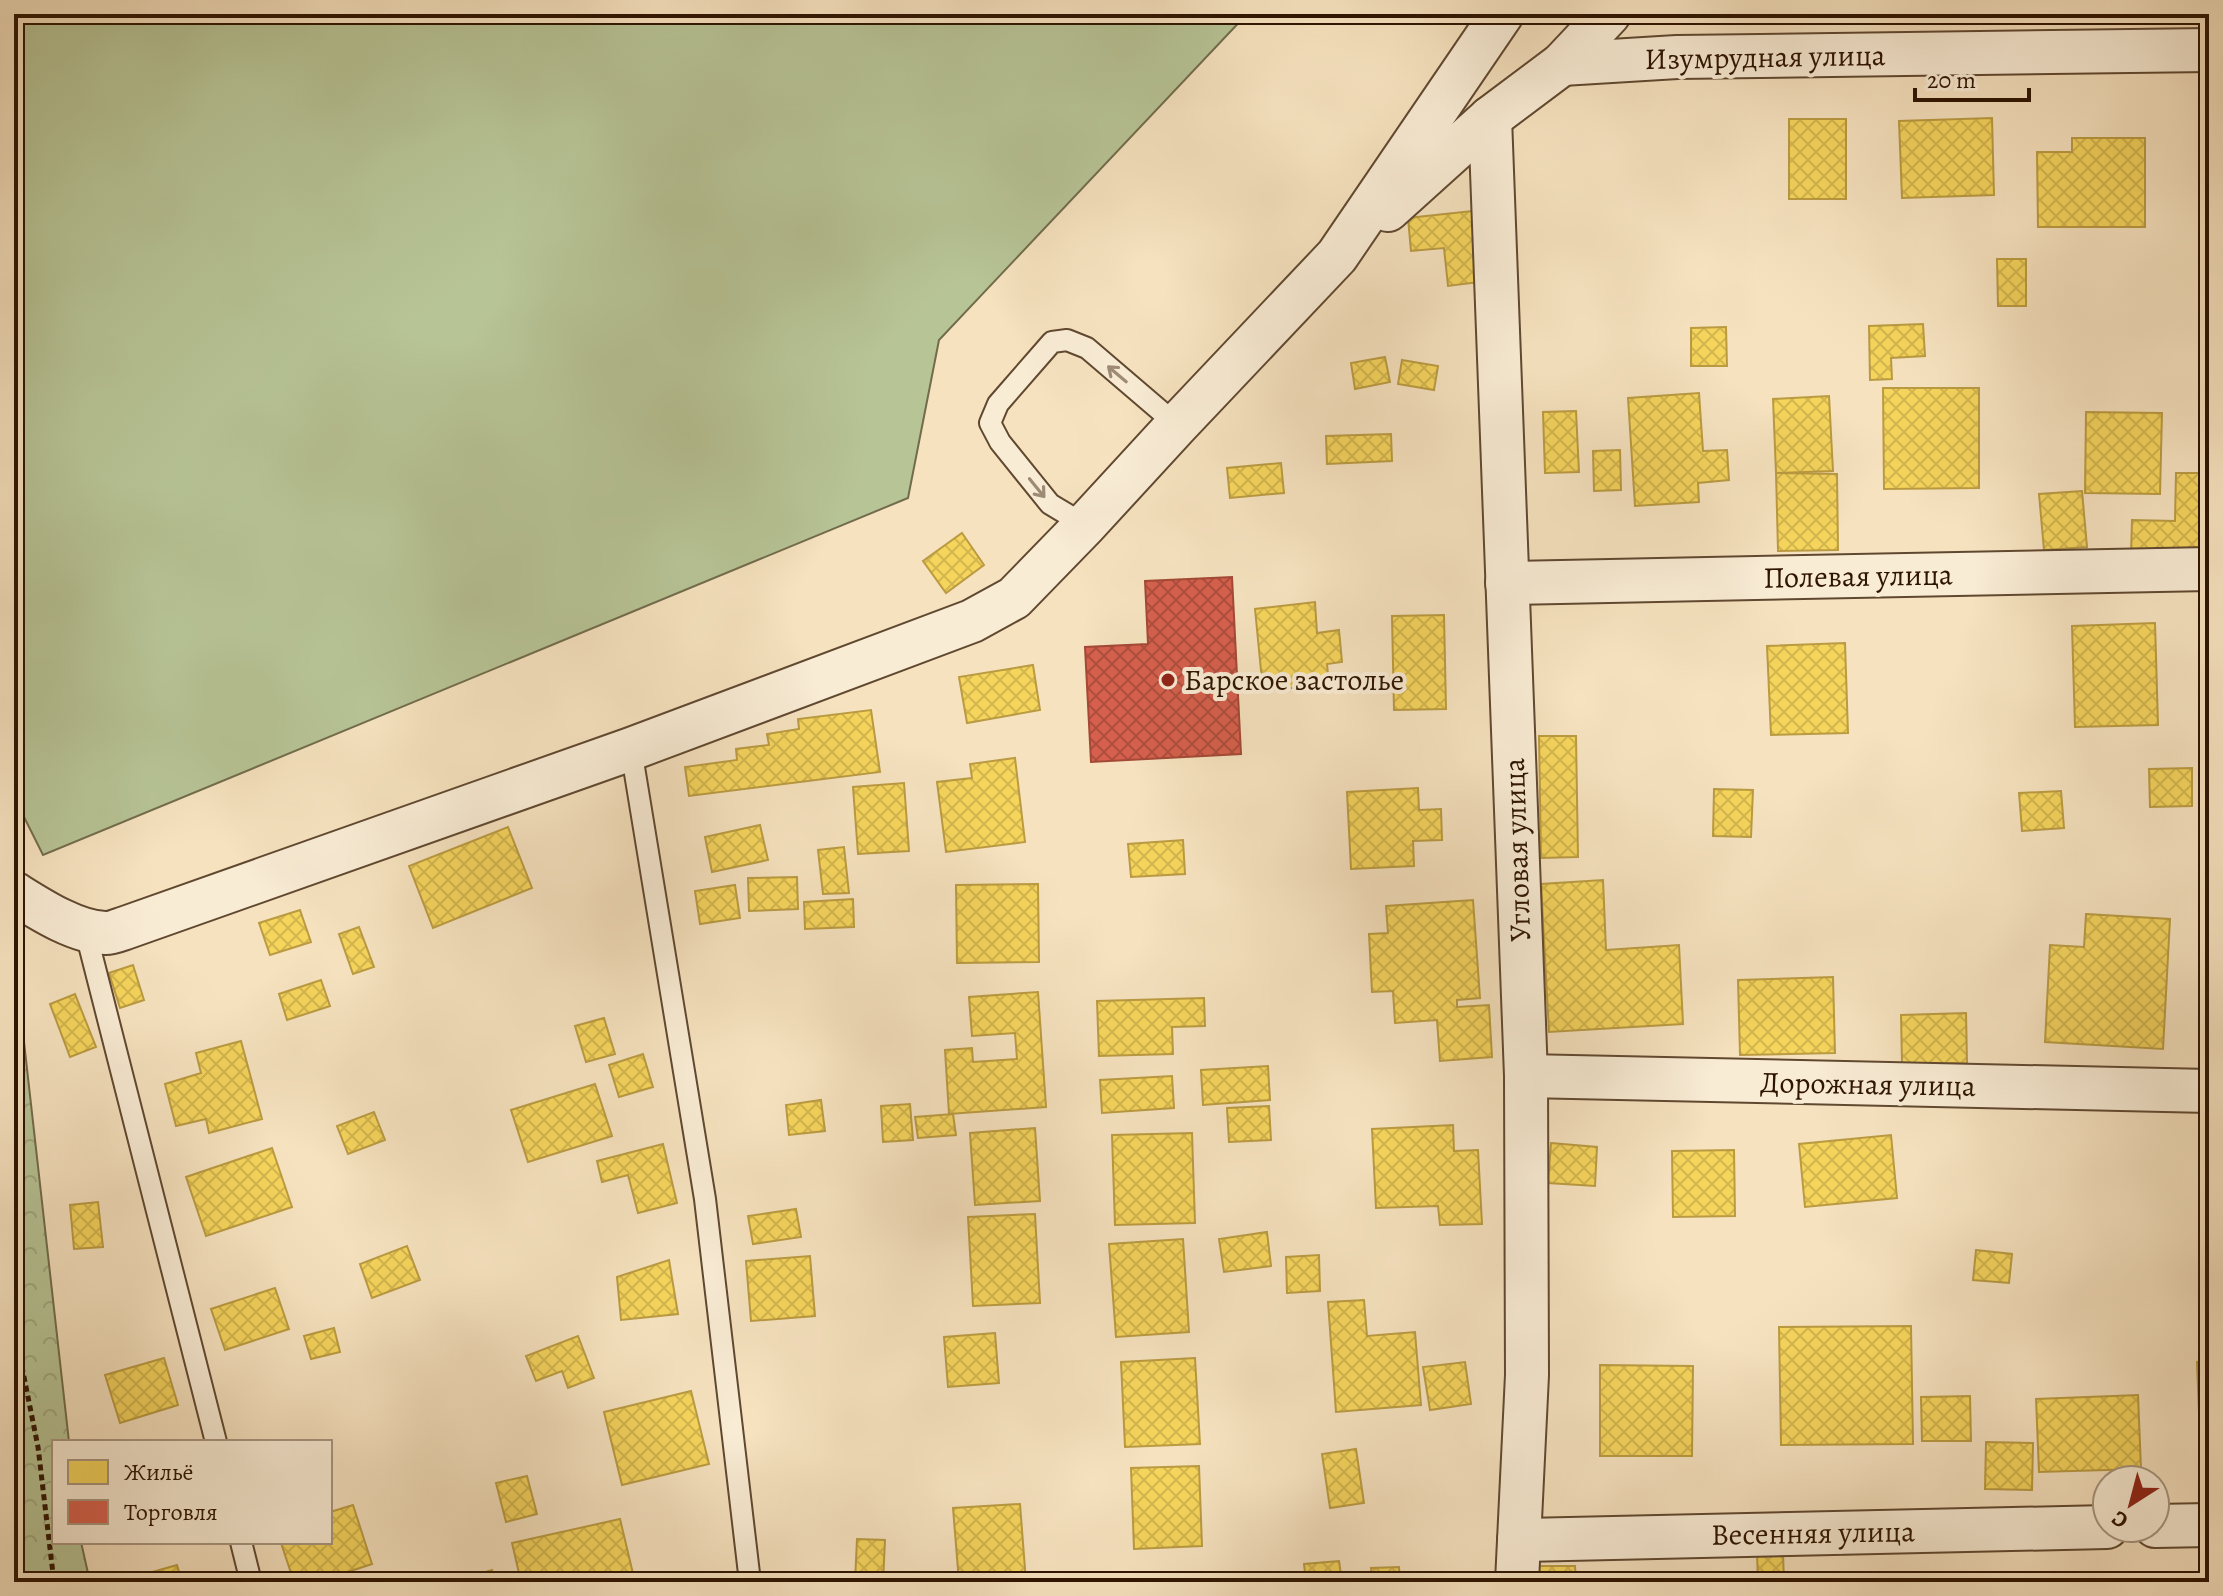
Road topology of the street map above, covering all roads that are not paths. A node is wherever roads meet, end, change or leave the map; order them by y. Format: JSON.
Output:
{"nodes":[{"id":1,"x":1502,"y":14,"type":"edge"},
{"id":2,"x":1609,"y":14,"type":"edge"},
{"id":3,"x":2209,"y":50,"type":"edge"},
{"id":4,"x":1562,"y":64,"type":"junction"},
{"id":5,"x":1490,"y":118,"type":"junction"},
{"id":6,"x":1337,"y":256,"type":"junction"},
{"id":7,"x":1177,"y":425,"type":"junction"},
{"id":8,"x":1085,"y":525,"type":"junction"},
{"id":9,"x":2209,"y":569,"type":"edge"},
{"id":10,"x":1507,"y":583,"type":"junction"},
{"id":11,"x":631,"y":749,"type":"junction"},
{"id":12,"x":14,"y":893,"type":"edge"},
{"id":13,"x":85,"y":929,"type":"junction"},
{"id":14,"x":1526,"y":1076,"type":"junction"},
{"id":15,"x":2209,"y":1091,"type":"edge"},
{"id":16,"x":215,"y":1440,"type":"edge"},
{"id":17,"x":2209,"y":1525,"type":"edge"},
{"id":18,"x":2171,"y":1526,"type":"edge"},
{"id":19,"x":2091,"y":1527,"type":"edge"},
{"id":20,"x":1519,"y":1540,"type":"junction"},
{"id":21,"x":242,"y":1544,"type":"edge"},
{"id":22,"x":251,"y":1582,"type":"edge"},
{"id":23,"x":750,"y":1582,"type":"edge"},
{"id":24,"x":1517,"y":1582,"type":"edge"}],
"edges":[{"from":1,"to":6,"type":"street"},
{"from":2,"to":4,"type":"street"},
{"from":3,"to":4,"type":"street","name":"Изумрудная улица"},
{"from":4,"to":5,"type":"street"},
{"from":5,"to":6,"type":"street"},
{"from":5,"to":10,"type":"street","name":"Угловая улица"},
{"from":6,"to":7,"type":"street"},
{"from":7,"to":8,"type":"street"},
{"from":7,"to":8,"type":"lane","one_way":true},
{"from":8,"to":11,"type":"street"},
{"from":9,"to":10,"type":"street","name":"Полевая улица"},
{"from":10,"to":14,"type":"street","name":"Угловая улица"},
{"from":11,"to":13,"type":"street"},
{"from":11,"to":23,"type":"lane"},
{"from":12,"to":13,"type":"street"},
{"from":13,"to":16,"type":"lane"},
{"from":14,"to":15,"type":"street","name":"Дорожная улица"},
{"from":14,"to":20,"type":"street","name":"Угловая улица"},
{"from":17,"to":18,"type":"street"},
{"from":19,"to":20,"type":"street","name":"Весенняя улица"},
{"from":20,"to":24,"type":"street","name":"Угловая улица"},
{"from":21,"to":22,"type":"lane"}]}
